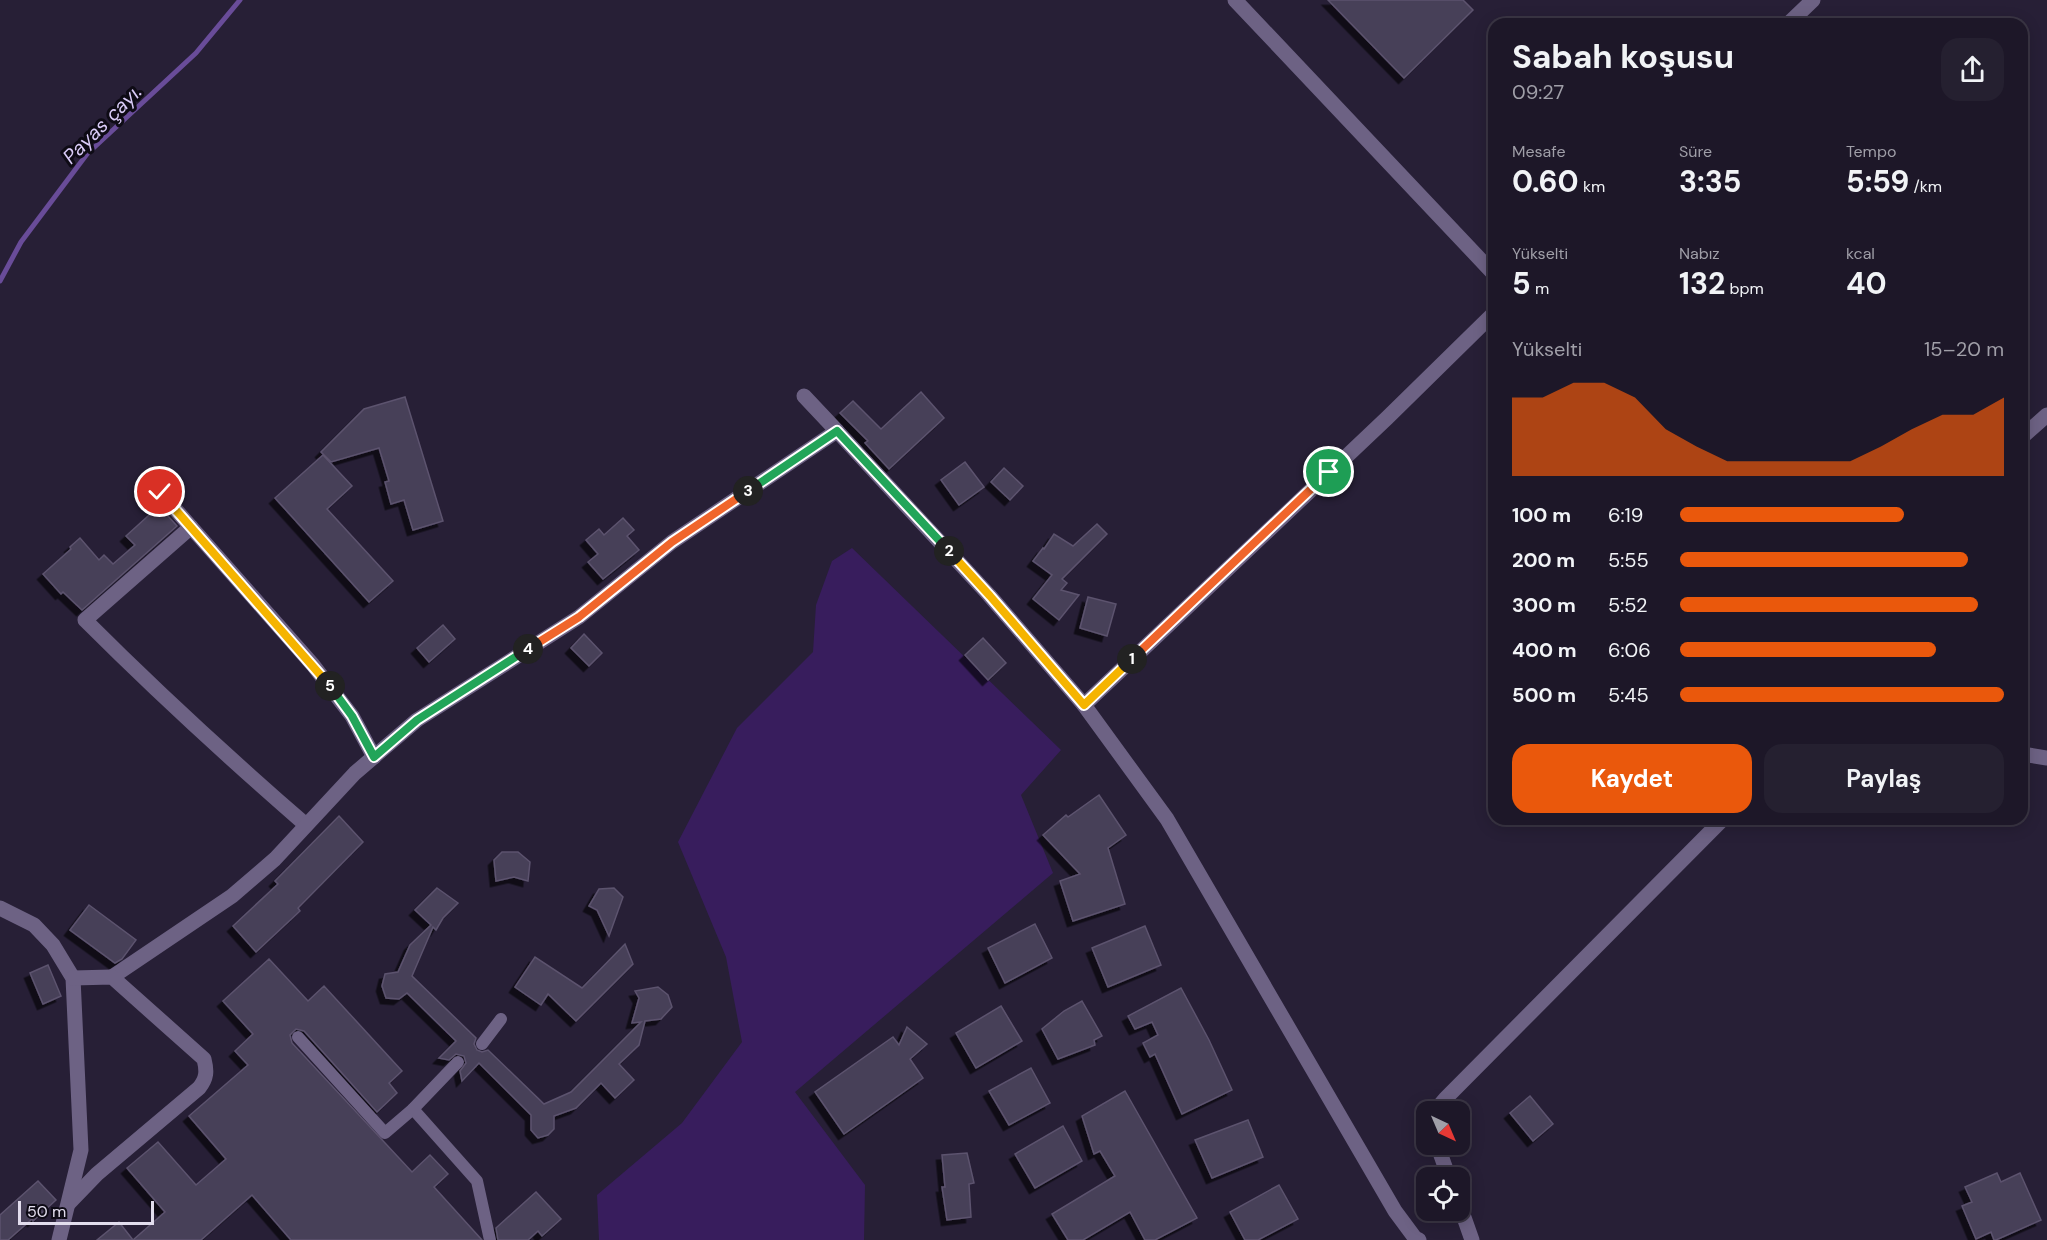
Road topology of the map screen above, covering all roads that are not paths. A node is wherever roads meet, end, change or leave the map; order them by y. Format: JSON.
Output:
{"nodes":[{"id":1,"x":1235,"y":0,"type":"edge"},
{"id":2,"x":1813,"y":0,"type":"edge"},
{"id":3,"x":1794,"y":18,"type":"edge"},
{"id":4,"x":1488,"y":268,"type":"edge"},
{"id":5,"x":1488,"y":319,"type":"edge"},
{"id":6,"x":804,"y":396,"type":"dead end"},
{"id":7,"x":2047,"y":415,"type":"edge"},
{"id":8,"x":837,"y":431,"type":"junction"},
{"id":9,"x":2028,"y":432,"type":"edge"},
{"id":10,"x":160,"y":492,"type":"dead end"},
{"id":11,"x":191,"y":527,"type":"junction"},
{"id":12,"x":1084,"y":705,"type":"junction"},
{"id":13,"x":2028,"y":755,"type":"edge"},
{"id":14,"x":374,"y":757,"type":"junction"},
{"id":15,"x":2047,"y":758,"type":"edge"},
{"id":16,"x":306,"y":825,"type":"junction"},
{"id":17,"x":1717,"y":825,"type":"edge"},
{"id":18,"x":0,"y":908,"type":"edge"},
{"id":19,"x":111,"y":977,"type":"junction"},
{"id":20,"x":73,"y":978,"type":"junction"},
{"id":21,"x":501,"y":1019,"type":"dead end"},
{"id":22,"x":298,"y":1037,"type":"dead end"},
{"id":23,"x":482,"y":1044,"type":"dead end"},
{"id":24,"x":459,"y":1062,"type":"dead end"},
{"id":25,"x":1444,"y":1101,"type":"edge"},
{"id":26,"x":413,"y":1108,"type":"junction"},
{"id":27,"x":69,"y":1203,"type":"junction"},
{"id":28,"x":1465,"y":1221,"type":"edge"},
{"id":29,"x":64,"y":1237,"type":"edge"},
{"id":30,"x":490,"y":1240,"type":"edge"},
{"id":31,"x":1419,"y":1240,"type":"edge"},
{"id":32,"x":1472,"y":1240,"type":"edge"}],
"edges":[{"from":1,"to":4,"type":"street"},
{"from":2,"to":3,"type":"street"},
{"from":5,"to":12,"type":"street"},
{"from":6,"to":8,"type":"street"},
{"from":7,"to":9,"type":"street"},
{"from":8,"to":12,"type":"street"},
{"from":8,"to":14,"type":"street"},
{"from":10,"to":11,"type":"street"},
{"from":11,"to":14,"type":"street"},
{"from":11,"to":16,"type":"street"},
{"from":12,"to":31,"type":"street"},
{"from":13,"to":15,"type":"street"},
{"from":14,"to":16,"type":"street"},
{"from":16,"to":19,"type":"street"},
{"from":17,"to":25,"type":"street"},
{"from":18,"to":20,"type":"street"},
{"from":19,"to":20,"type":"street"},
{"from":19,"to":27,"type":"street"},
{"from":20,"to":27,"type":"street"},
{"from":21,"to":23,"type":"street"},
{"from":22,"to":26,"type":"street"},
{"from":24,"to":26,"type":"street"},
{"from":26,"to":30,"type":"street"},
{"from":27,"to":29,"type":"street"},
{"from":28,"to":32,"type":"street"}]}
